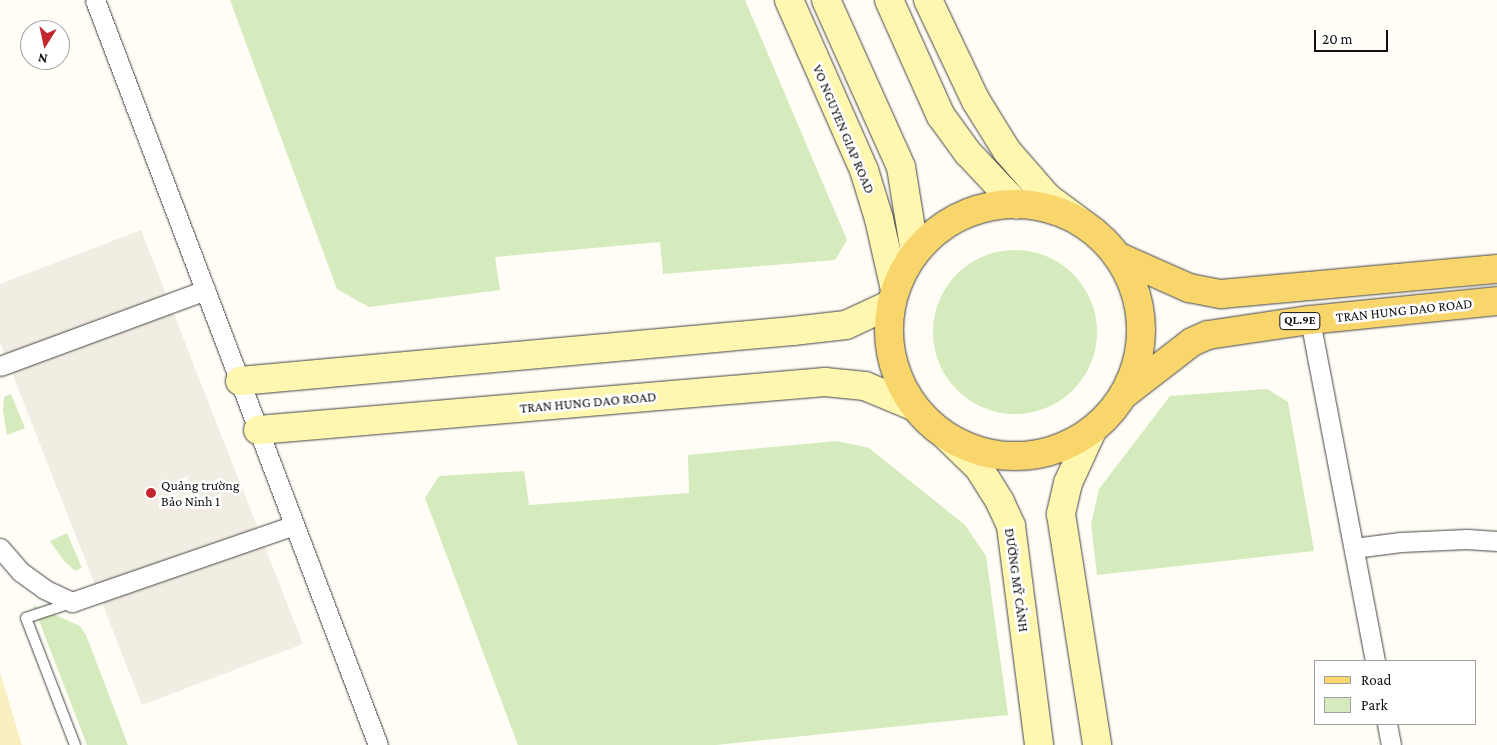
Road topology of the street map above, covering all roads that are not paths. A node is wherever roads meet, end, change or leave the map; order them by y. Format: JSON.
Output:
{"nodes":[{"id":1,"x":96,"y":0,"type":"edge"},
{"id":2,"x":789,"y":0,"type":"edge"},
{"id":3,"x":826,"y":0,"type":"edge"},
{"id":4,"x":889,"y":0,"type":"edge"},
{"id":5,"x":928,"y":0,"type":"edge"},
{"id":6,"x":1017,"y":205,"type":"junction"},
{"id":7,"x":1082,"y":223,"type":"junction"},
{"id":8,"x":915,"y":253,"type":"junction"},
{"id":9,"x":1117,"y":256,"type":"junction"},
{"id":10,"x":1497,"y":269,"type":"edge"},
{"id":11,"x":205,"y":290,"type":"junction"},
{"id":12,"x":893,"y":297,"type":"junction"},
{"id":13,"x":1497,"y":302,"type":"edge"},
{"id":14,"x":1310,"y":320,"type":"junction"},
{"id":15,"x":0,"y":366,"type":"edge"},
{"id":16,"x":240,"y":381,"type":"junction"},
{"id":17,"x":1123,"y":396,"type":"junction"},
{"id":18,"x":913,"y":406,"type":"junction"},
{"id":19,"x":258,"y":430,"type":"junction"},
{"id":20,"x":1092,"y":431,"type":"junction"},
{"id":21,"x":946,"y":436,"type":"junction"},
{"id":22,"x":294,"y":524,"type":"junction"},
{"id":23,"x":1497,"y":541,"type":"edge"},
{"id":24,"x":0,"y":548,"type":"edge"},
{"id":25,"x":1354,"y":548,"type":"junction"},
{"id":26,"x":72,"y":602,"type":"junction"},
{"id":27,"x":1375,"y":660,"type":"edge"},
{"id":28,"x":1387,"y":725,"type":"edge"},
{"id":29,"x":75,"y":745,"type":"edge"},
{"id":30,"x":378,"y":745,"type":"edge"},
{"id":31,"x":1040,"y":745,"type":"edge"},
{"id":32,"x":1097,"y":745,"type":"edge"},
{"id":33,"x":1391,"y":745,"type":"edge"}],
"edges":[{"from":1,"to":11,"type":"street"},
{"from":2,"to":12,"type":"main road","name":"VO NGUYEN GIAP ROAD"},
{"from":3,"to":8,"type":"main road"},
{"from":4,"to":6,"type":"main road"},
{"from":5,"to":7,"type":"main road"},
{"from":6,"to":7,"type":"main road"},
{"from":6,"to":8,"type":"main road"},
{"from":7,"to":9,"type":"main road"},
{"from":8,"to":12,"type":"main road"},
{"from":9,"to":10,"type":"main road"},
{"from":9,"to":17,"type":"main road"},
{"from":11,"to":15,"type":"street"},
{"from":11,"to":16,"type":"street"},
{"from":12,"to":16,"type":"main road"},
{"from":12,"to":18,"type":"main road"},
{"from":13,"to":14,"type":"main road","name":"TRAN HUNG DAO ROAD","number":"QL.9E"},
{"from":14,"to":17,"type":"main road","name":"TRAN HUNG DAO ROAD","number":"QL.9E"},
{"from":14,"to":25,"type":"street"},
{"from":16,"to":19,"type":"street"},
{"from":17,"to":20,"type":"main road"},
{"from":18,"to":19,"type":"main road","name":"TRAN HUNG DAO ROAD"},
{"from":18,"to":21,"type":"main road"},
{"from":19,"to":22,"type":"street"},
{"from":20,"to":21,"type":"main road"},
{"from":20,"to":32,"type":"main road"},
{"from":21,"to":31,"type":"main road","name":"ĐƯỜNG MỸ CẢNH"},
{"from":22,"to":26,"type":"street"},
{"from":22,"to":30,"type":"street"},
{"from":23,"to":25,"type":"street"},
{"from":24,"to":26,"type":"street"},
{"from":25,"to":27,"type":"street"},
{"from":26,"to":29,"type":"lane"},
{"from":28,"to":33,"type":"street"}]}
